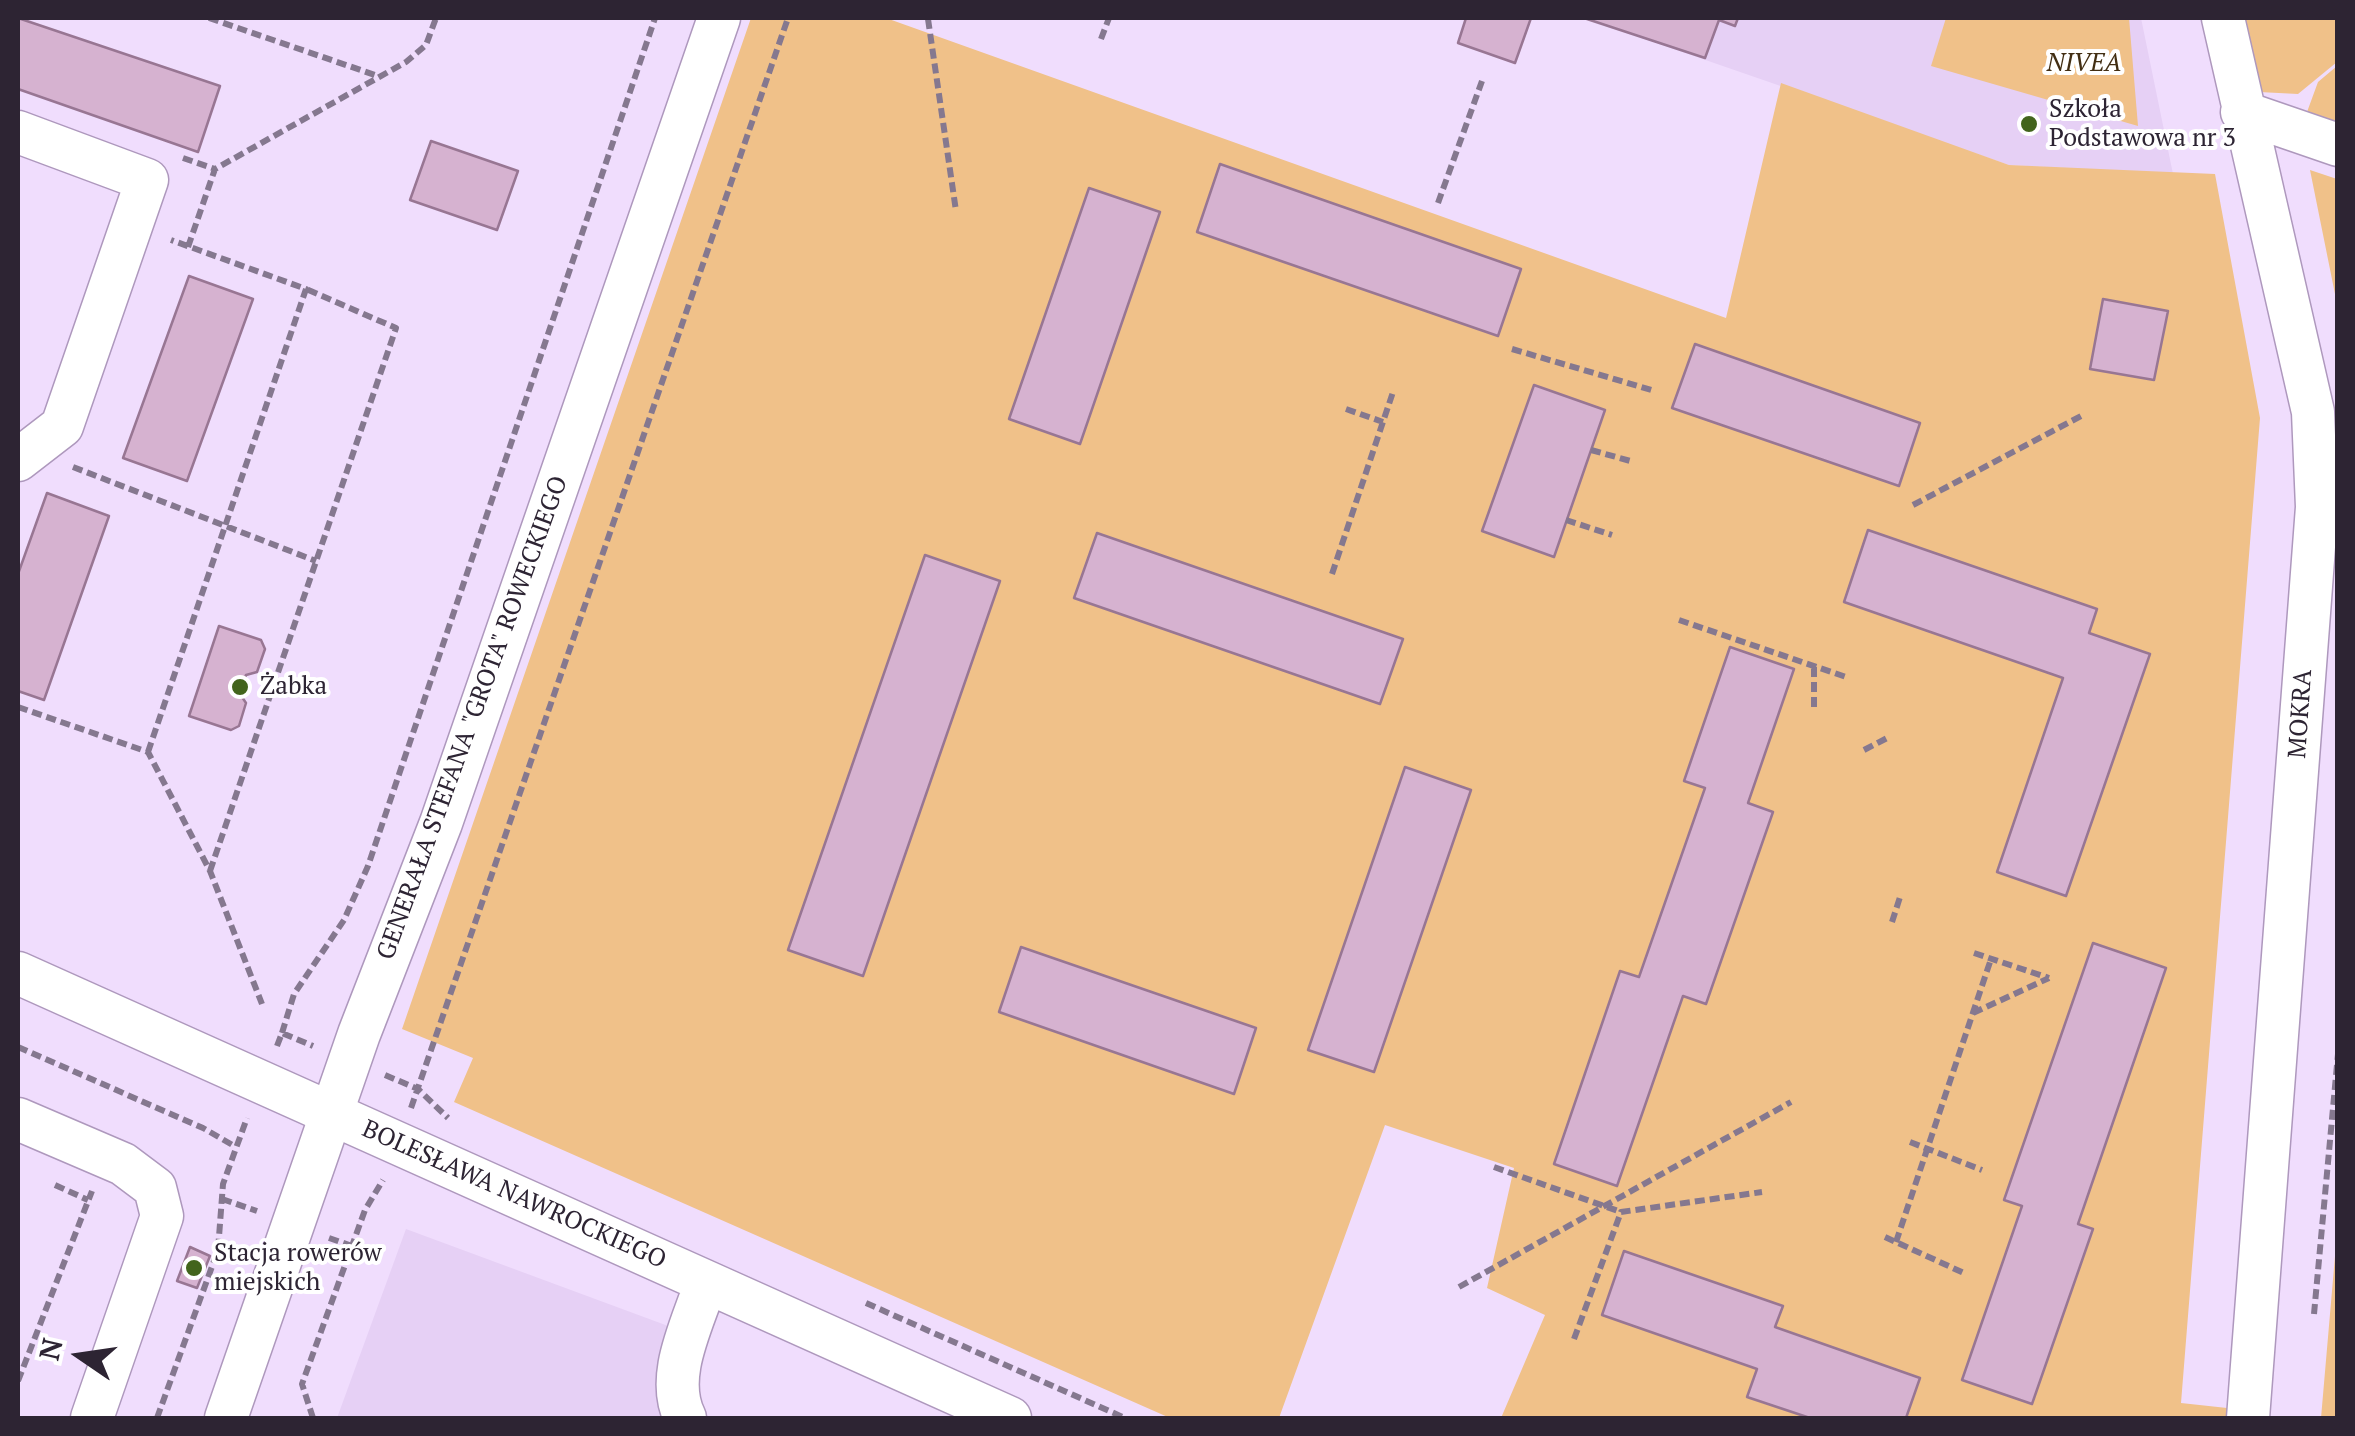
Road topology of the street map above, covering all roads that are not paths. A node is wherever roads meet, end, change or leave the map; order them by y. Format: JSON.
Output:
{"nodes":[{"id":1,"x":719,"y":18,"type":"edge"},
{"id":2,"x":2224,"y":18,"type":"edge"},
{"id":3,"x":2242,"y":112,"type":"junction"},
{"id":4,"x":18,"y":132,"type":"edge"},
{"id":5,"x":2338,"y":145,"type":"edge"},
{"id":6,"x":18,"y":460,"type":"edge"},
{"id":7,"x":18,"y":973,"type":"edge"},
{"id":8,"x":334,"y":1114,"type":"junction"},
{"id":9,"x":18,"y":1119,"type":"edge"},
{"id":10,"x":706,"y":1282,"type":"junction"},
{"id":11,"x":92,"y":1418,"type":"edge"},
{"id":12,"x":226,"y":1418,"type":"edge"},
{"id":13,"x":684,"y":1418,"type":"edge"},
{"id":14,"x":1010,"y":1418,"type":"edge"},
{"id":15,"x":2248,"y":1418,"type":"edge"}],
"edges":[{"from":1,"to":8,"type":"street","name":"GENERAŁA STEFANA \"GROTA\" ROWECKIEGO"},
{"from":2,"to":3,"type":"street","name":"MOKRA"},
{"from":3,"to":5,"type":"street"},
{"from":3,"to":15,"type":"street","name":"MOKRA"},
{"from":4,"to":6,"type":"street"},
{"from":7,"to":8,"type":"street","name":"BOLESŁAWA NAWROCKIEGO"},
{"from":8,"to":10,"type":"street","name":"BOLESŁAWA NAWROCKIEGO"},
{"from":8,"to":12,"type":"street","name":"GENERAŁA STEFANA \"GROTA\" ROWECKIEGO"},
{"from":9,"to":11,"type":"street"},
{"from":10,"to":13,"type":"street"},
{"from":10,"to":14,"type":"street","name":"BOLESŁAWA NAWROCKIEGO"}]}
